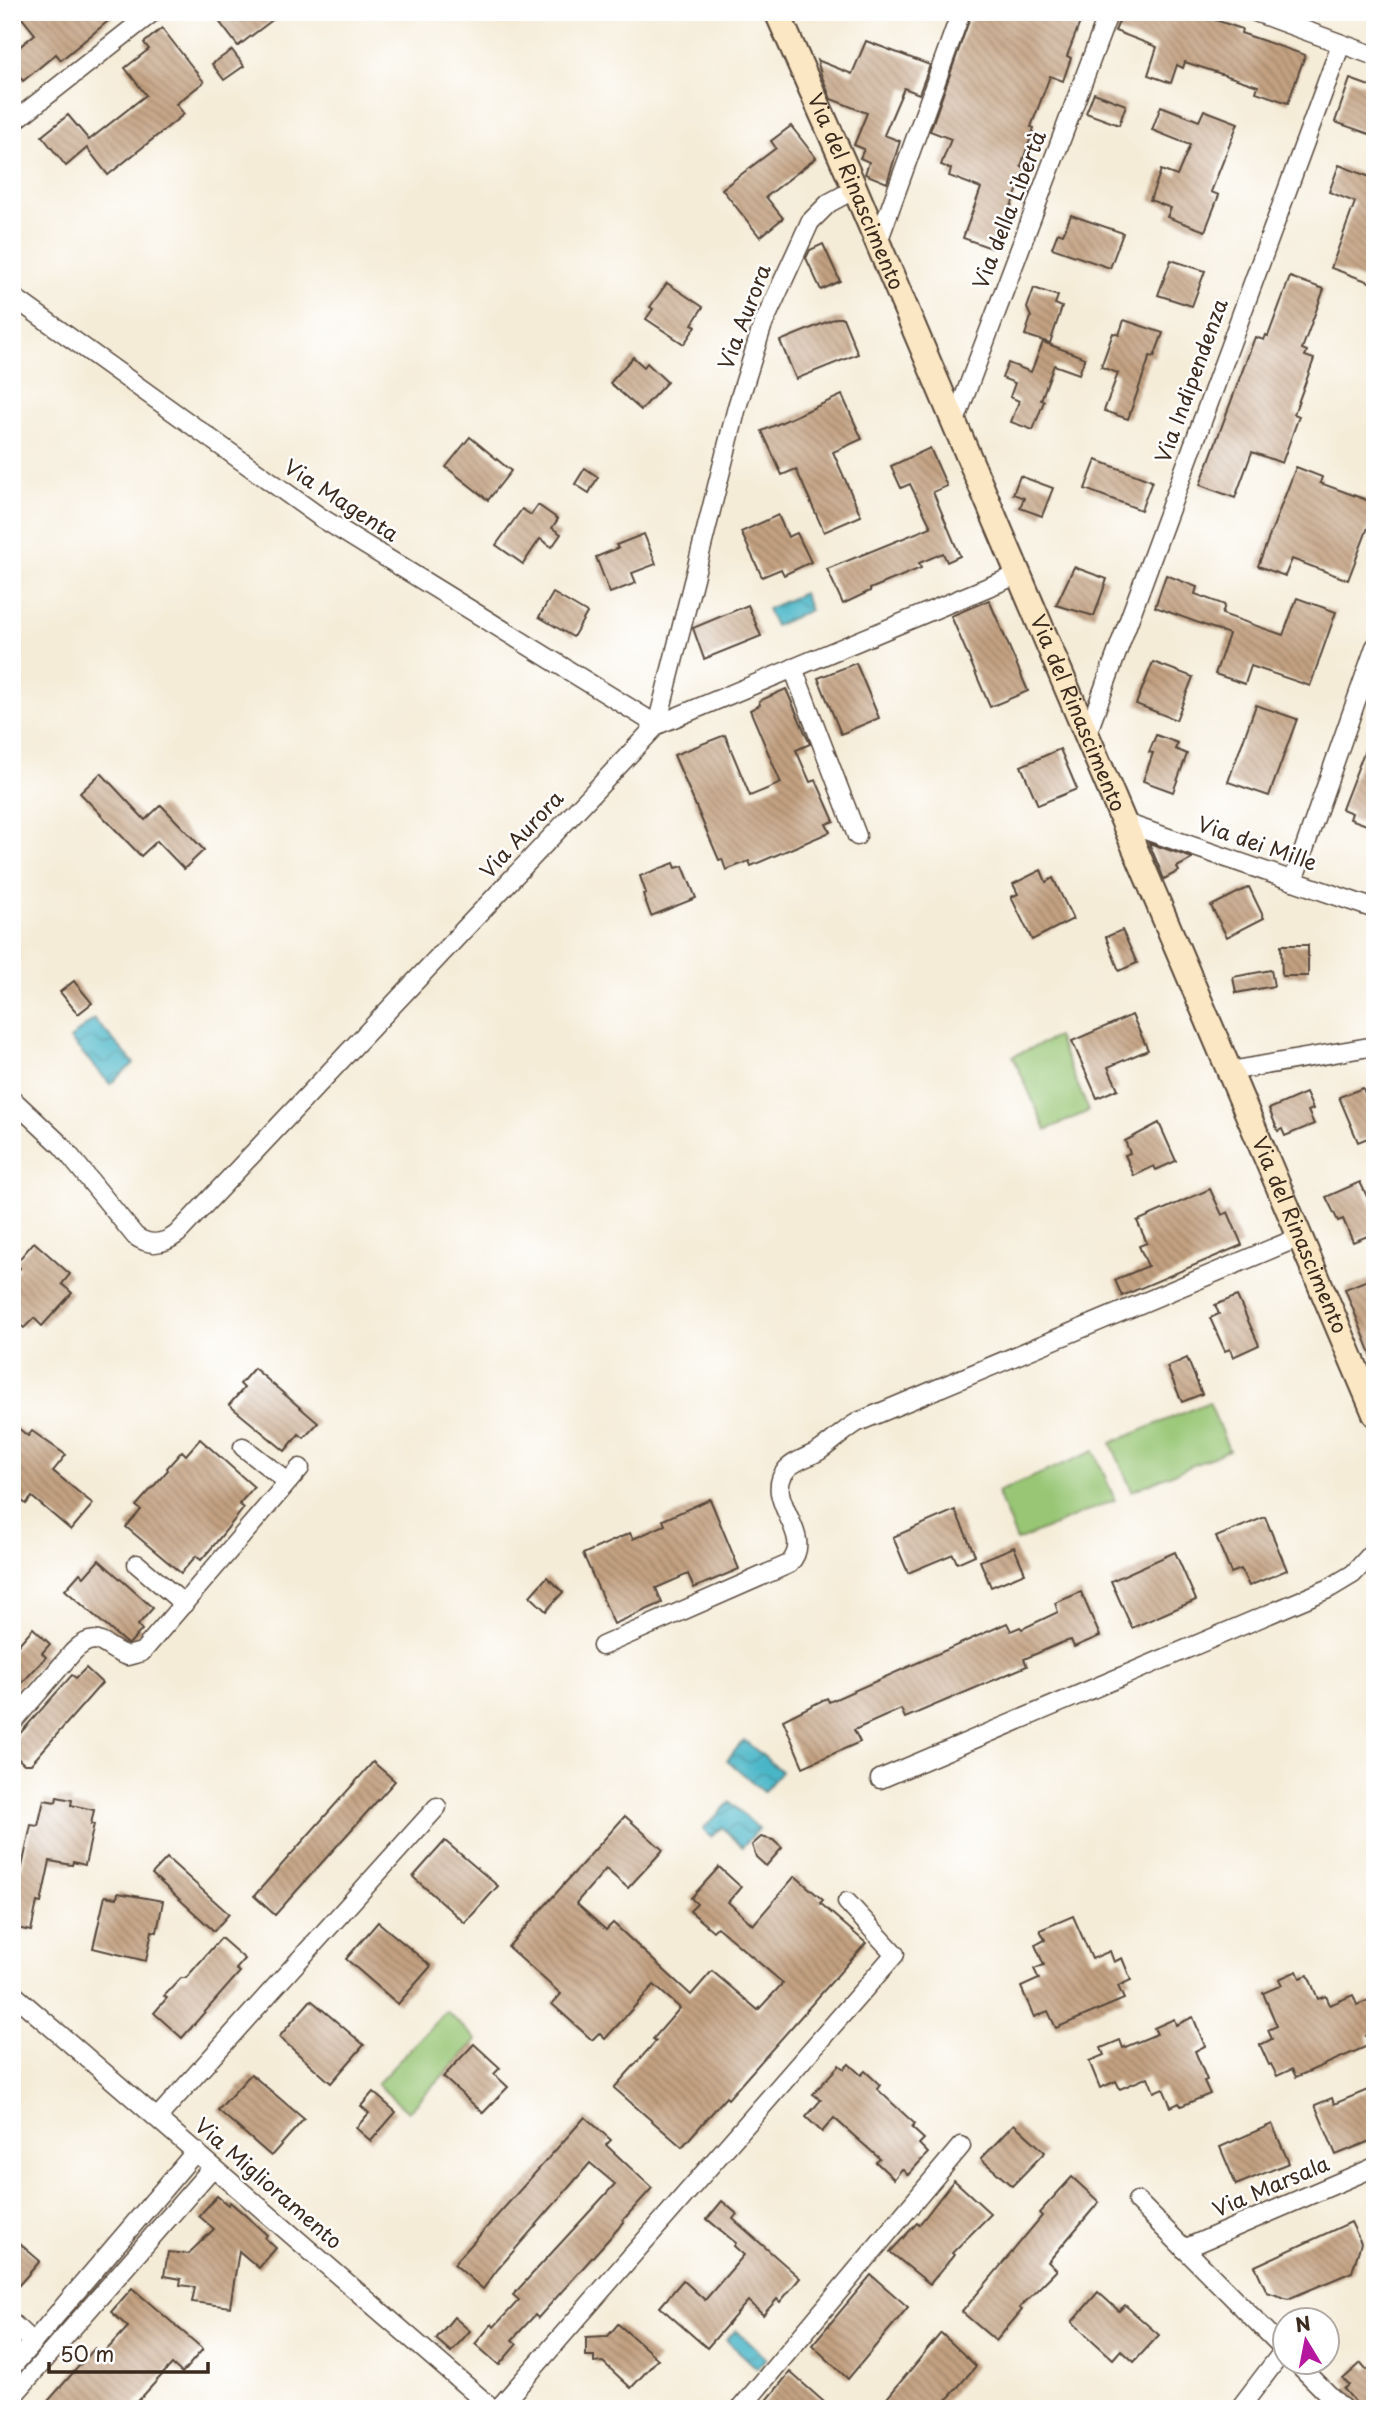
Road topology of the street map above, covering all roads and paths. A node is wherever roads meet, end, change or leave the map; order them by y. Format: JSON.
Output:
{"nodes":[{"id":1,"x":153,"y":12,"type":"edge"},
{"id":2,"x":777,"y":12,"type":"edge"},
{"id":3,"x":961,"y":12,"type":"edge"},
{"id":4,"x":1109,"y":12,"type":"edge"},
{"id":5,"x":1257,"y":13,"type":"edge"},
{"id":6,"x":1340,"y":44,"type":"junction"},
{"id":7,"x":1375,"y":56,"type":"edge"},
{"id":8,"x":12,"y":122,"type":"edge"},
{"id":9,"x":855,"y":189,"type":"junction"},
{"id":10,"x":878,"y":242,"type":"junction"},
{"id":11,"x":12,"y":296,"type":"edge"},
{"id":12,"x":954,"y":424,"type":"junction"},
{"id":13,"x":1017,"y":575,"type":"junction"},
{"id":14,"x":1375,"y":647,"type":"edge"},
{"id":15,"x":793,"y":668,"type":"junction"},
{"id":16,"x":657,"y":725,"type":"junction"},
{"id":17,"x":1087,"y":734,"type":"junction"},
{"id":18,"x":1125,"y":823,"type":"junction"},
{"id":19,"x":857,"y":836,"type":"dead end"},
{"id":20,"x":1293,"y":881,"type":"junction"},
{"id":21,"x":1375,"y":909,"type":"edge"},
{"id":22,"x":1375,"y":1046,"type":"edge"},
{"id":23,"x":1230,"y":1071,"type":"junction"},
{"id":24,"x":12,"y":1099,"type":"edge"},
{"id":25,"x":1300,"y":1237,"type":"junction"},
{"id":26,"x":1375,"y":1414,"type":"edge"},
{"id":27,"x":243,"y":1447,"type":"dead end"},
{"id":28,"x":300,"y":1468,"type":"dead end"},
{"id":29,"x":288,"y":1482,"type":"junction"},
{"id":30,"x":1375,"y":1550,"type":"edge"},
{"id":31,"x":137,"y":1564,"type":"dead end"},
{"id":32,"x":184,"y":1604,"type":"junction"},
{"id":33,"x":602,"y":1646,"type":"dead end"},
{"id":34,"x":12,"y":1723,"type":"edge"},
{"id":35,"x":880,"y":1779,"type":"dead end"},
{"id":36,"x":438,"y":1807,"type":"dead end"},
{"id":37,"x":846,"y":1902,"type":"dead end"},
{"id":38,"x":12,"y":1993,"type":"edge"},
{"id":39,"x":157,"y":2118,"type":"junction"},
{"id":40,"x":961,"y":2146,"type":"dead end"},
{"id":41,"x":196,"y":2151,"type":"junction"},
{"id":42,"x":213,"y":2167,"type":"junction"},
{"id":43,"x":1375,"y":2167,"type":"edge"},
{"id":44,"x":1137,"y":2202,"type":"dead end"},
{"id":45,"x":1184,"y":2249,"type":"junction"},
{"id":46,"x":12,"y":2323,"type":"edge"},
{"id":47,"x":1272,"y":2337,"type":"edge"},
{"id":48,"x":33,"y":2343,"type":"junction"},
{"id":49,"x":12,"y":2367,"type":"edge"},
{"id":50,"x":1272,"y":2372,"type":"edge"},
{"id":51,"x":1311,"y":2376,"type":"edge"},
{"id":52,"x":12,"y":2398,"type":"edge"},
{"id":53,"x":495,"y":2409,"type":"edge"},
{"id":54,"x":740,"y":2409,"type":"edge"},
{"id":55,"x":1238,"y":2409,"type":"edge"},
{"id":56,"x":1343,"y":2409,"type":"edge"}],
"edges":[{"from":1,"to":8,"type":"street"},
{"from":2,"to":9,"type":"street","name":"Via del Rinascimento"},
{"from":3,"to":10,"type":"street"},
{"from":4,"to":12,"type":"street","name":"Via della Libertà"},
{"from":5,"to":6,"type":"street"},
{"from":6,"to":7,"type":"street"},
{"from":6,"to":17,"type":"street","name":"Via Indipendenza"},
{"from":9,"to":10,"type":"street","name":"Via del Rinascimento"},
{"from":9,"to":16,"type":"street","name":"Via Aurora"},
{"from":10,"to":12,"type":"street","name":"Via del Rinascimento"},
{"from":11,"to":16,"type":"street","name":"Via Magenta"},
{"from":12,"to":13,"type":"street","name":"Via del Rinascimento"},
{"from":13,"to":15,"type":"street"},
{"from":13,"to":17,"type":"street","name":"Via del Rinascimento"},
{"from":14,"to":20,"type":"street"},
{"from":15,"to":16,"type":"street"},
{"from":15,"to":19,"type":"street"},
{"from":16,"to":24,"type":"street","name":"Via Aurora"},
{"from":17,"to":18,"type":"street","name":"Via del Rinascimento"},
{"from":18,"to":20,"type":"street","name":"Via dei Mille"},
{"from":18,"to":23,"type":"street","name":"Via del Rinascimento"},
{"from":20,"to":21,"type":"street","name":"Via dei Mille"},
{"from":22,"to":23,"type":"street"},
{"from":23,"to":25,"type":"street","name":"Via del Rinascimento"},
{"from":25,"to":26,"type":"street","name":"Via del Rinascimento"},
{"from":25,"to":33,"type":"street"},
{"from":27,"to":29,"type":"street"},
{"from":28,"to":29,"type":"street"},
{"from":29,"to":32,"type":"street"},
{"from":30,"to":35,"type":"street"},
{"from":31,"to":32,"type":"street"},
{"from":32,"to":34,"type":"street"},
{"from":36,"to":39,"type":"street"},
{"from":37,"to":53,"type":"street"},
{"from":38,"to":39,"type":"street","name":"Via Miglioramento"},
{"from":39,"to":41,"type":"street","name":"Via Miglioramento"},
{"from":40,"to":54,"type":"street"},
{"from":41,"to":42,"type":"street","name":"Via Miglioramento"},
{"from":41,"to":48,"type":"street"},
{"from":42,"to":52,"type":"street"},
{"from":42,"to":53,"type":"street","name":"Via Miglioramento"},
{"from":43,"to":45,"type":"street","name":"Via Marsala"},
{"from":44,"to":45,"type":"street"},
{"from":45,"to":47,"type":"street"},
{"from":46,"to":48,"type":"street"},
{"from":48,"to":49,"type":"street"},
{"from":50,"to":55,"type":"street"},
{"from":51,"to":56,"type":"street"}]}
